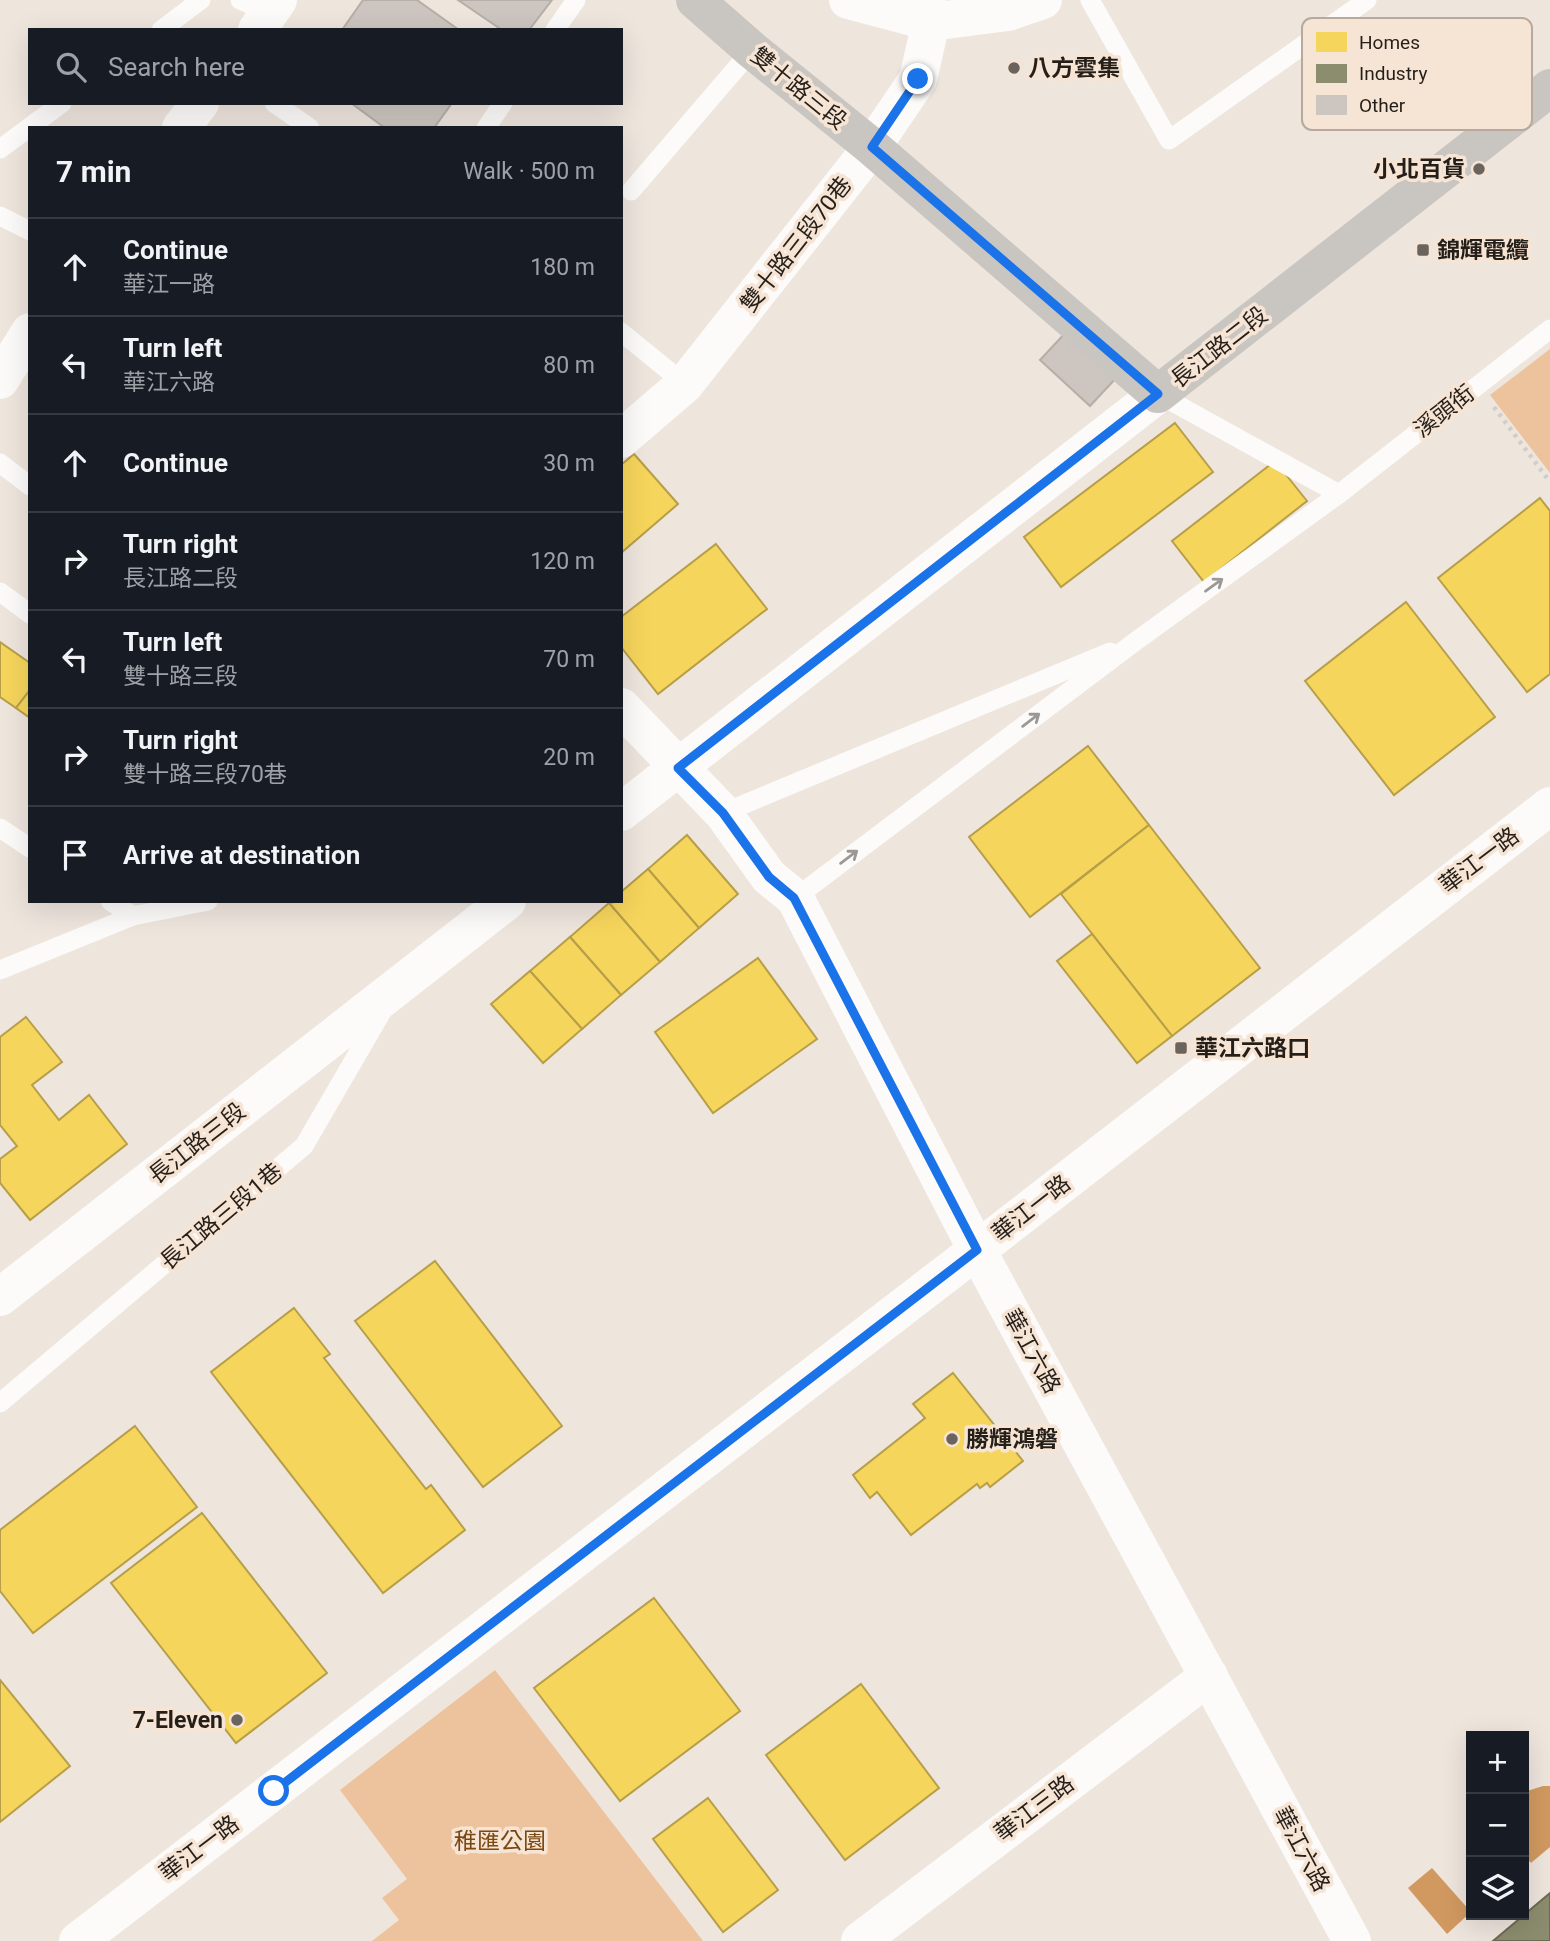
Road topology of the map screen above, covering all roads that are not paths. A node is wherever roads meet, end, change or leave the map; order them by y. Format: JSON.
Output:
{"nodes":[{"id":1,"x":201,"y":0,"type":"edge"},
{"id":2,"x":576,"y":0,"type":"edge"},
{"id":3,"x":695,"y":0,"type":"edge"},
{"id":4,"x":848,"y":0,"type":"edge"},
{"id":5,"x":1043,"y":0,"type":"edge"},
{"id":6,"x":1090,"y":0,"type":"edge"},
{"id":7,"x":1367,"y":0,"type":"edge"},
{"id":8,"x":929,"y":11,"type":"edge"},
{"id":9,"x":1342,"y":18,"type":"edge"},
{"id":10,"x":164,"y":28,"type":"edge"},
{"id":11,"x":556,"y":28,"type":"edge"},
{"id":12,"x":1302,"y":46,"type":"edge"},
{"id":13,"x":752,"y":50,"type":"junction"},
{"id":14,"x":1550,"y":88,"type":"edge"},
{"id":15,"x":1532,"y":102,"type":"edge"},
{"id":16,"x":59,"y":105,"type":"edge"},
{"id":17,"x":198,"y":105,"type":"edge"},
{"id":18,"x":277,"y":105,"type":"edge"},
{"id":19,"x":502,"y":105,"type":"edge"},
{"id":20,"x":31,"y":126,"type":"edge"},
{"id":21,"x":183,"y":126,"type":"edge"},
{"id":22,"x":307,"y":126,"type":"edge"},
{"id":23,"x":487,"y":126,"type":"edge"},
{"id":24,"x":28,"y":128,"type":"edge"},
{"id":25,"x":1496,"y":130,"type":"edge"},
{"id":26,"x":872,"y":147,"type":"junction"},
{"id":27,"x":0,"y":149,"type":"edge"},
{"id":28,"x":631,"y":191,"type":"dead end"},
{"id":29,"x":0,"y":215,"type":"edge"},
{"id":30,"x":28,"y":230,"type":"edge"},
{"id":31,"x":1550,"y":329,"type":"edge"},
{"id":32,"x":623,"y":334,"type":"edge"},
{"id":33,"x":28,"y":335,"type":"edge"},
{"id":34,"x":0,"y":380,"type":"edge"},
{"id":35,"x":685,"y":384,"type":"junction"},
{"id":36,"x":1158,"y":394,"type":"junction"},
{"id":37,"x":623,"y":437,"type":"edge"},
{"id":38,"x":0,"y":463,"type":"edge"},
{"id":39,"x":28,"y":484,"type":"edge"},
{"id":40,"x":1339,"y":494,"type":"junction"},
{"id":41,"x":0,"y":592,"type":"edge"},
{"id":42,"x":28,"y":613,"type":"edge"},
{"id":43,"x":1136,"y":641,"type":"junction"},
{"id":44,"x":623,"y":709,"type":"edge"},
{"id":45,"x":678,"y":768,"type":"junction"},
{"id":46,"x":1550,"y":806,"type":"edge"},
{"id":47,"x":623,"y":810,"type":"edge"},
{"id":48,"x":723,"y":813,"type":"junction"},
{"id":49,"x":0,"y":828,"type":"edge"},
{"id":50,"x":28,"y":847,"type":"edge"},
{"id":51,"x":782,"y":887,"type":"junction"},
{"id":52,"x":113,"y":903,"type":"edge"},
{"id":53,"x":198,"y":903,"type":"edge"},
{"id":54,"x":504,"y":903,"type":"edge"},
{"id":55,"x":133,"y":916,"type":"junction"},
{"id":56,"x":0,"y":970,"type":"edge"},
{"id":57,"x":395,"y":989,"type":"junction"},
{"id":58,"x":977,"y":1250,"type":"junction"},
{"id":59,"x":0,"y":1297,"type":"edge"},
{"id":60,"x":0,"y":1404,"type":"edge"},
{"id":61,"x":1209,"y":1675,"type":"junction"},
{"id":62,"x":78,"y":1941,"type":"edge"},
{"id":63,"x":860,"y":1941,"type":"edge"},
{"id":64,"x":1352,"y":1941,"type":"edge"}],
"edges":[{"from":1,"to":10,"type":"lane"},
{"from":2,"to":11,"type":"lane"},
{"from":3,"to":13,"type":"street","name":"雙十路三段"},
{"from":4,"to":8,"type":"street"},
{"from":5,"to":8,"type":"street"},
{"from":6,"to":12,"type":"lane"},
{"from":7,"to":9,"type":"lane"},
{"from":8,"to":26,"type":"street","name":"雙十路三段70巷"},
{"from":13,"to":26,"type":"street","name":"雙十路三段"},
{"from":13,"to":28,"type":"lane"},
{"from":14,"to":15,"type":"street","name":"長江路二段"},
{"from":16,"to":20,"type":"lane"},
{"from":17,"to":21,"type":"street"},
{"from":18,"to":22,"type":"lane"},
{"from":19,"to":23,"type":"lane"},
{"from":24,"to":27,"type":"lane"},
{"from":25,"to":36,"type":"street","name":"長江路二段"},
{"from":26,"to":35,"type":"street","name":"雙十路三段70巷"},
{"from":26,"to":36,"type":"street","name":"雙十路三段"},
{"from":29,"to":30,"type":"lane"},
{"from":31,"to":40,"type":"lane","name":"溪頭街"},
{"from":32,"to":35,"type":"lane"},
{"from":33,"to":34,"type":"street"},
{"from":35,"to":37,"type":"street","name":"雙十路三段70巷"},
{"from":36,"to":40,"type":"lane"},
{"from":36,"to":45,"type":"street","name":"長江路二段"},
{"from":38,"to":39,"type":"lane"},
{"from":43,"to":40,"type":"lane","name":"溪頭街","one_way":true},
{"from":41,"to":42,"type":"lane"},
{"from":43,"to":48,"type":"lane"},
{"from":51,"to":43,"type":"lane","one_way":true},
{"from":44,"to":45,"type":"street","name":"華江六路"},
{"from":45,"to":47,"type":"street","name":"長江路二段"},
{"from":45,"to":48,"type":"street","name":"華江六路"},
{"from":46,"to":58,"type":"street","name":"華江一路"},
{"from":48,"to":51,"type":"street","name":"華江六路"},
{"from":49,"to":50,"type":"lane"},
{"from":51,"to":58,"type":"street","name":"華江六路"},
{"from":52,"to":55,"type":"lane"},
{"from":53,"to":55,"type":"lane"},
{"from":54,"to":57,"type":"street"},
{"from":55,"to":56,"type":"lane"},
{"from":57,"to":59,"type":"street","name":"長江路三段"},
{"from":57,"to":60,"type":"lane","name":"長江路三段1巷"},
{"from":58,"to":61,"type":"street","name":"華江六路"},
{"from":58,"to":62,"type":"street","name":"華江一路"},
{"from":61,"to":63,"type":"street","name":"華江三路"},
{"from":61,"to":64,"type":"street","name":"華江六路"}]}
